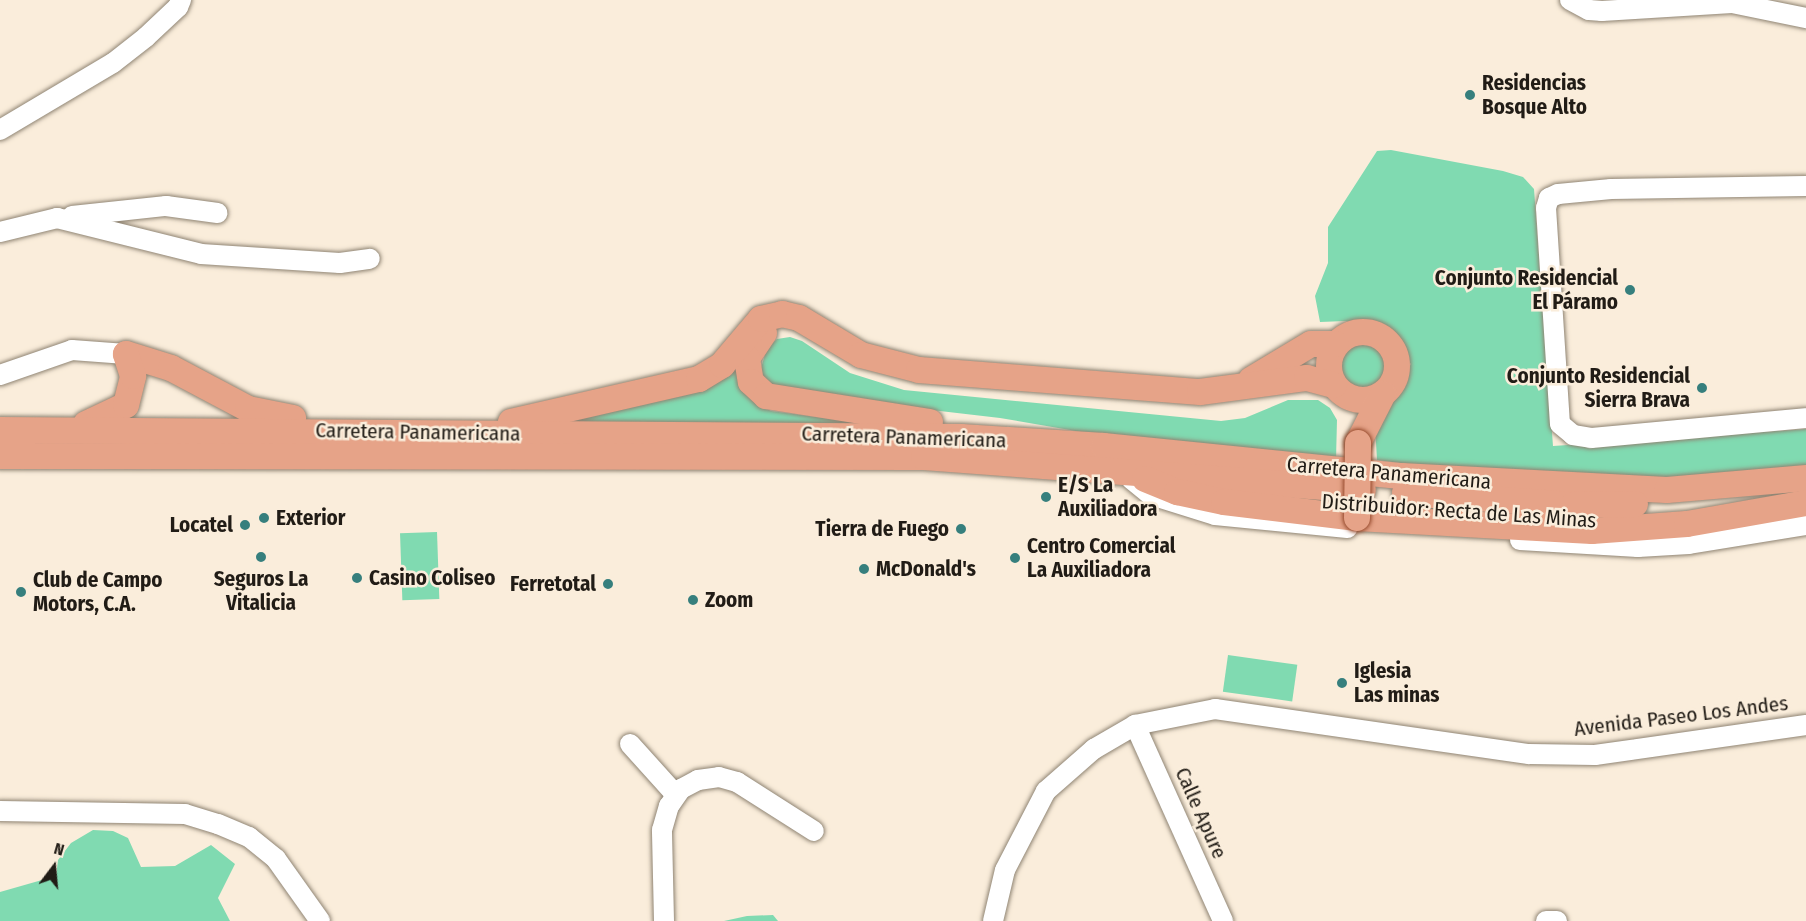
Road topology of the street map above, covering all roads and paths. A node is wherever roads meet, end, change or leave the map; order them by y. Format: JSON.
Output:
{"nodes":[{"id":1,"x":180,"y":0,"type":"edge"},
{"id":2,"x":1570,"y":0,"type":"edge"},
{"id":3,"x":1806,"y":18,"type":"edge"},
{"id":4,"x":0,"y":130,"type":"edge"},
{"id":5,"x":1806,"y":186,"type":"edge"},
{"id":6,"x":218,"y":213,"type":"dead end"},
{"id":7,"x":57,"y":218,"type":"junction"},
{"id":8,"x":0,"y":232,"type":"edge"},
{"id":9,"x":370,"y":259,"type":"dead end"},
{"id":10,"x":838,"y":343,"type":"junction"},
{"id":11,"x":1336,"y":344,"type":"junction"},
{"id":12,"x":126,"y":354,"type":"junction"},
{"id":13,"x":0,"y":375,"type":"edge"},
{"id":14,"x":1338,"y":389,"type":"junction"},
{"id":15,"x":1231,"y":390,"type":"junction"},
{"id":16,"x":1383,"y":394,"type":"junction"},
{"id":17,"x":1806,"y":418,"type":"edge"},
{"id":18,"x":74,"y":428,"type":"junction"},
{"id":19,"x":0,"y":430,"type":"edge"},
{"id":20,"x":390,"y":432,"type":"junction"},
{"id":21,"x":1358,"y":443,"type":"junction"},
{"id":22,"x":1104,"y":446,"type":"junction"},
{"id":23,"x":0,"y":456,"type":"edge"},
{"id":24,"x":1120,"y":469,"type":"junction"},
{"id":25,"x":1806,"y":478,"type":"edge"},
{"id":26,"x":1806,"y":495,"type":"edge"},
{"id":27,"x":1806,"y":503,"type":"edge"},
{"id":28,"x":1356,"y":518,"type":"junction"},
{"id":29,"x":1806,"y":525,"type":"edge"},
{"id":30,"x":1135,"y":725,"type":"junction"},
{"id":31,"x":1806,"y":725,"type":"edge"},
{"id":32,"x":630,"y":744,"type":"dead end"},
{"id":33,"x":675,"y":794,"type":"junction"},
{"id":34,"x":0,"y":811,"type":"edge"},
{"id":35,"x":814,"y":831,"type":"dead end"},
{"id":36,"x":321,"y":921,"type":"edge"},
{"id":37,"x":664,"y":921,"type":"edge"},
{"id":38,"x":993,"y":921,"type":"edge"},
{"id":39,"x":1223,"y":921,"type":"edge"},
{"id":40,"x":1546,"y":921,"type":"edge"},
{"id":41,"x":1557,"y":921,"type":"edge"}],
"edges":[{"from":1,"to":4,"type":"street"},
{"from":2,"to":3,"type":"street"},
{"from":5,"to":17,"type":"street"},
{"from":6,"to":7,"type":"street"},
{"from":7,"to":8,"type":"street"},
{"from":7,"to":9,"type":"street"},
{"from":10,"to":15,"type":"main road"},
{"from":10,"to":20,"type":"main road"},
{"from":10,"to":22,"type":"main road"},
{"from":11,"to":14,"type":"main road"},
{"from":11,"to":15,"type":"main road"},
{"from":11,"to":16,"type":"main road"},
{"from":12,"to":13,"type":"street"},
{"from":12,"to":18,"type":"main road"},
{"from":12,"to":20,"type":"main road"},
{"from":14,"to":15,"type":"main road"},
{"from":14,"to":16,"type":"main road"},
{"from":14,"to":21,"type":"main road"},
{"from":16,"to":21,"type":"main road"},
{"from":18,"to":19,"type":"main road","name":"Carretera Panamericana"},
{"from":18,"to":20,"type":"main road","name":"Carretera Panamericana"},
{"from":20,"to":22,"type":"main road","name":"Carretera Panamericana"},
{"from":21,"to":28,"type":"main road","bridge":true},
{"from":22,"to":25,"type":"main road","name":"Carretera Panamericana"},
{"from":23,"to":24,"type":"main road","name":"Carretera Panamericana"},
{"from":24,"to":26,"type":"main road","name":"Carretera Panamericana"},
{"from":24,"to":28,"type":"main road"},
{"from":24,"to":29,"type":"street","name":"Distribuidor: Recta de Las Minas"},
{"from":27,"to":28,"type":"main road"},
{"from":30,"to":31,"type":"street","name":"Avenida Paseo Los Andes"},
{"from":30,"to":38,"type":"street","name":"Avenida Paseo Los Andes"},
{"from":30,"to":39,"type":"street","name":"Calle Apure"},
{"from":32,"to":33,"type":"street"},
{"from":33,"to":35,"type":"street"},
{"from":33,"to":37,"type":"street"},
{"from":34,"to":36,"type":"street"},
{"from":40,"to":41,"type":"street"}]}
